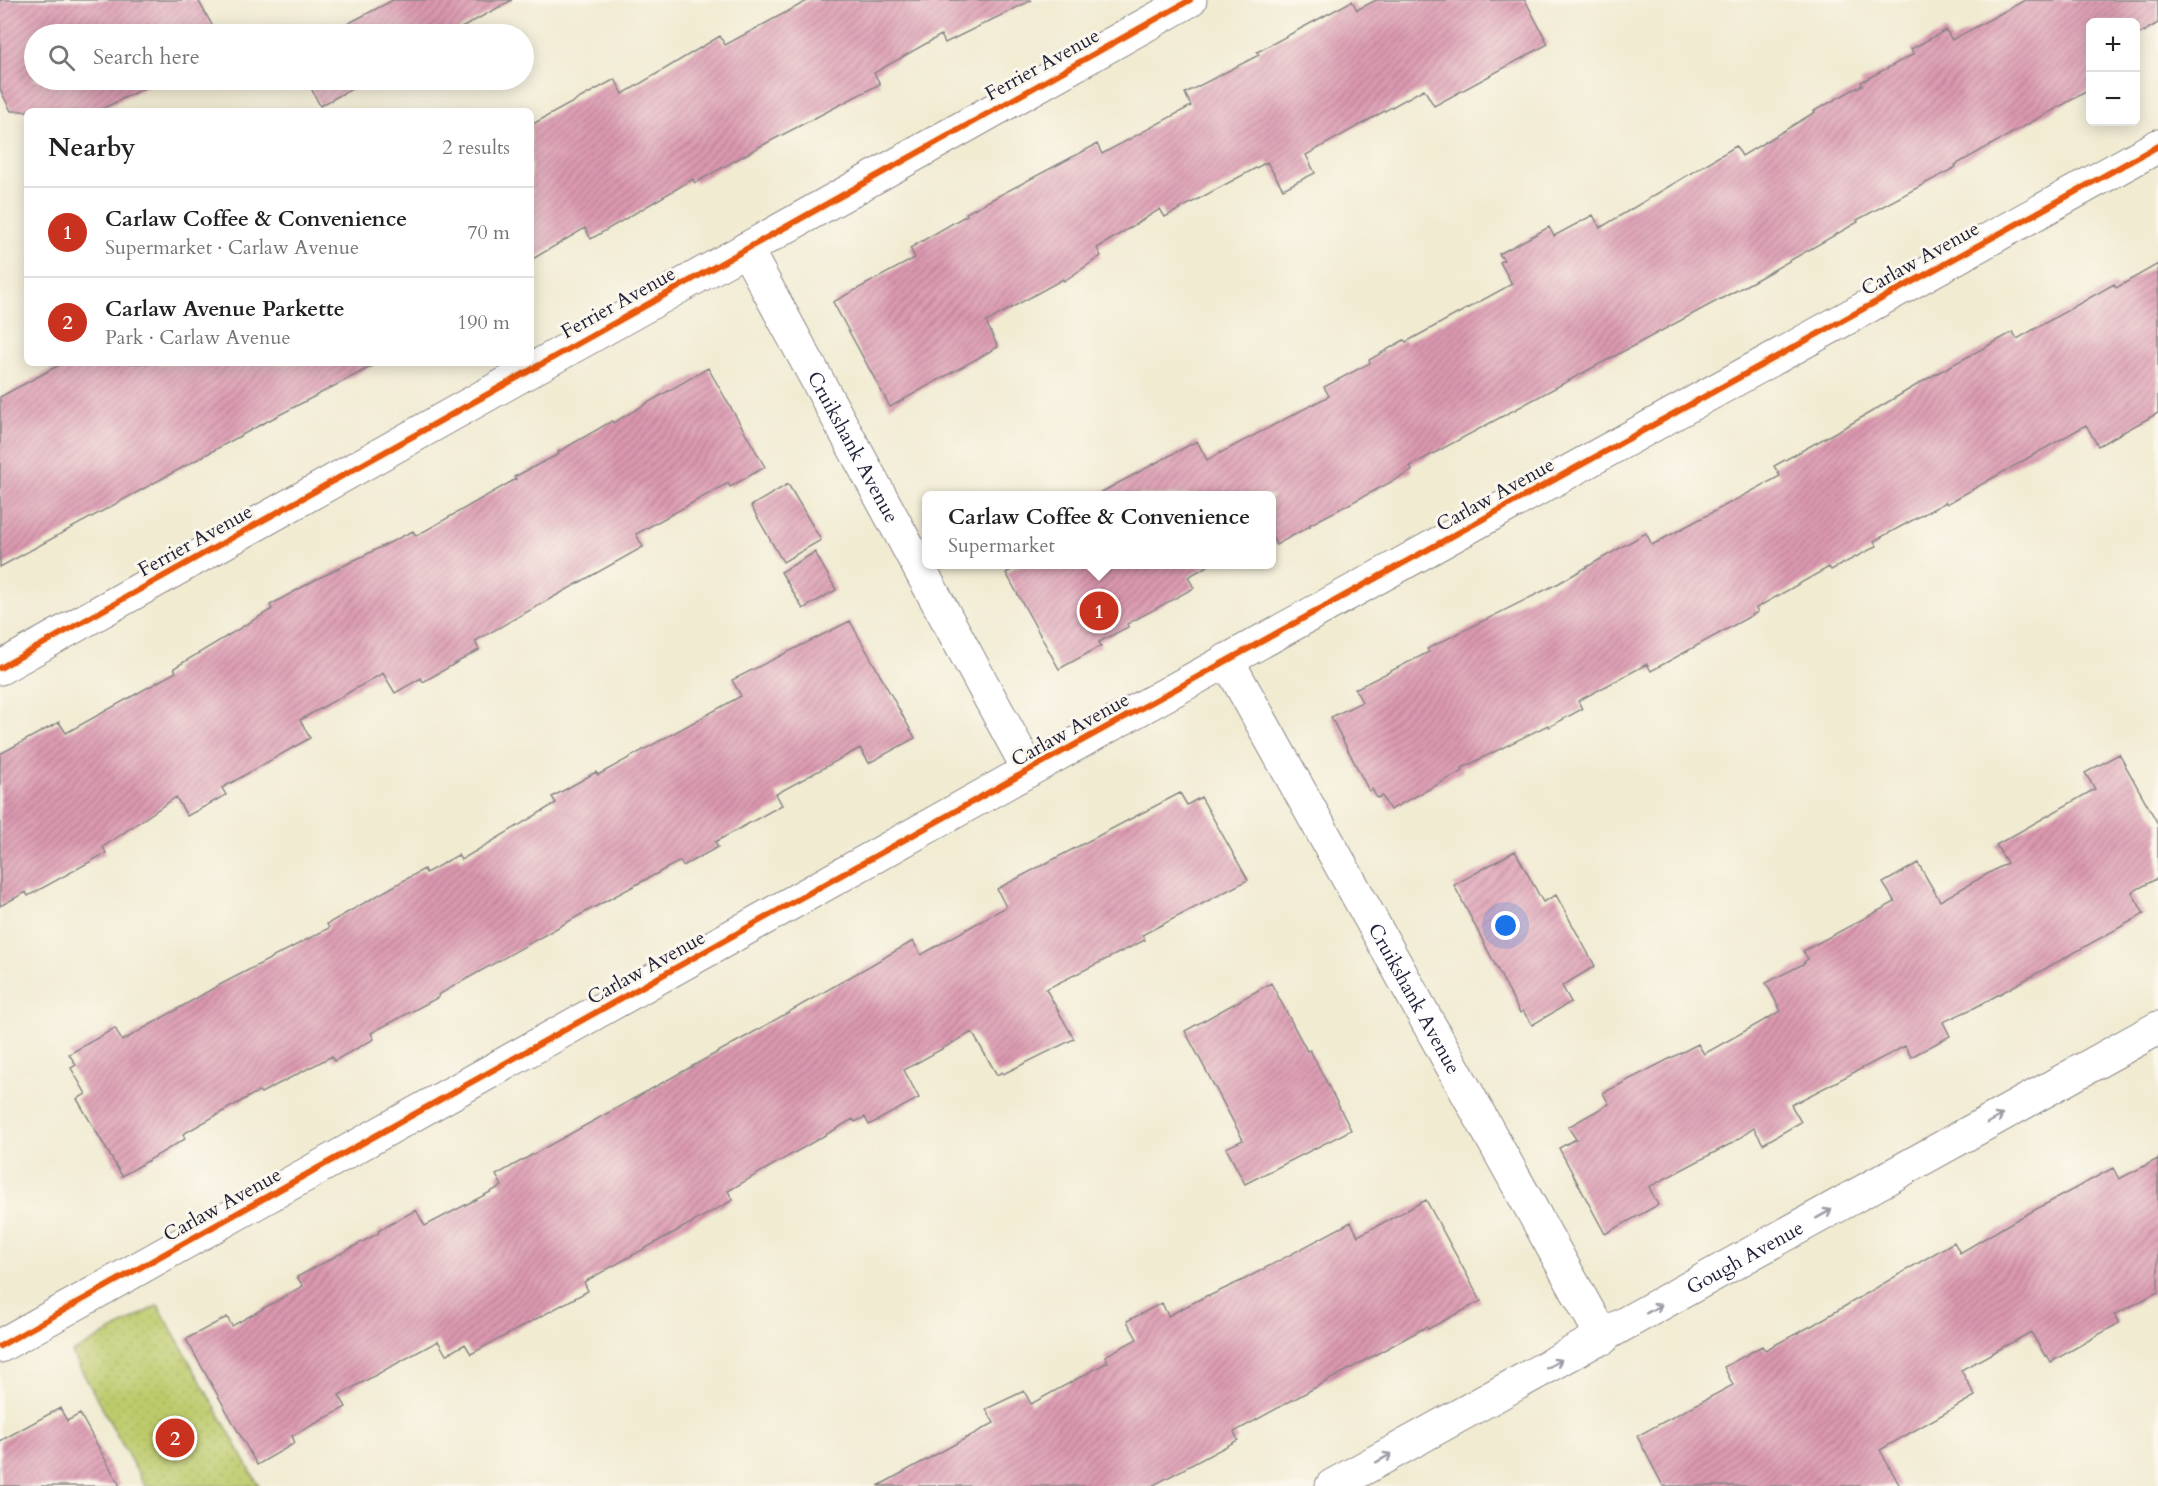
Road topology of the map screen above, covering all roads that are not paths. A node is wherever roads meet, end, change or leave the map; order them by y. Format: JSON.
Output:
{"nodes":[{"id":1,"x":1190,"y":0,"type":"edge"},
{"id":2,"x":2158,"y":146,"type":"edge"},
{"id":3,"x":746,"y":249,"type":"junction"},
{"id":4,"x":1227,"y":660,"type":"junction"},
{"id":5,"x":0,"y":668,"type":"edge"},
{"id":6,"x":1029,"y":770,"type":"junction"},
{"id":7,"x":2158,"y":1028,"type":"edge"},
{"id":8,"x":1603,"y":1338,"type":"junction"},
{"id":9,"x":0,"y":1346,"type":"edge"},
{"id":10,"x":1332,"y":1486,"type":"edge"}],
"edges":[{"from":1,"to":3,"type":"street","name":"Ferrier Avenue"},
{"from":2,"to":4,"type":"street","name":"Carlaw Avenue"},
{"from":3,"to":5,"type":"street","name":"Ferrier Avenue"},
{"from":3,"to":6,"type":"street","name":"Cruikshank Avenue"},
{"from":4,"to":6,"type":"street","name":"Carlaw Avenue"},
{"from":4,"to":8,"type":"street","name":"Cruikshank Avenue"},
{"from":6,"to":9,"type":"street","name":"Carlaw Avenue"},
{"from":8,"to":7,"type":"street","name":"Gough Avenue","one_way":true},
{"from":10,"to":8,"type":"street","name":"Gough Avenue","one_way":true}]}
